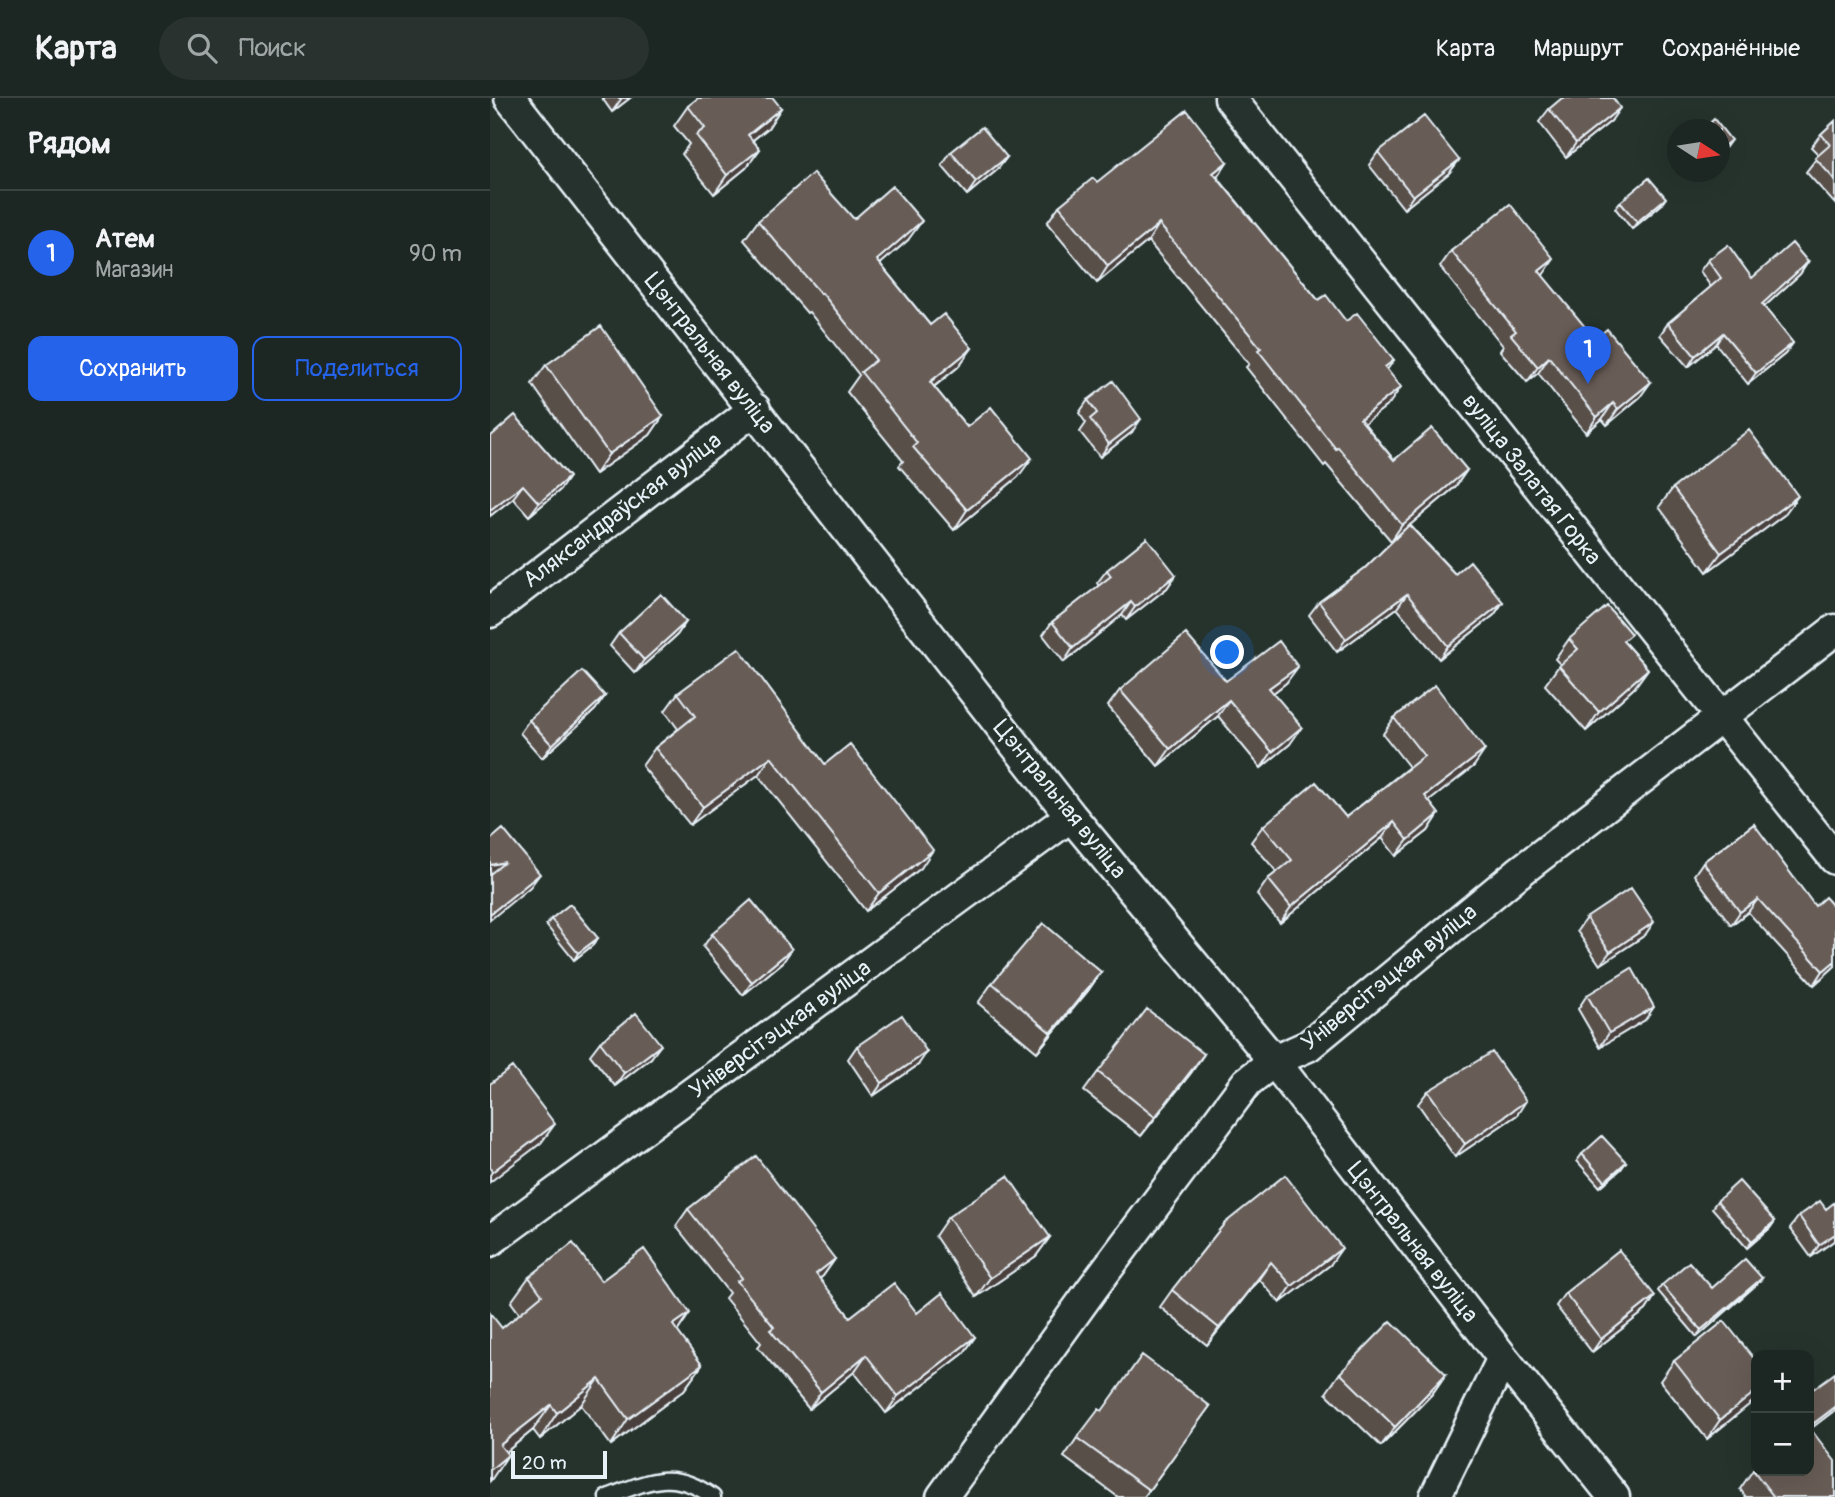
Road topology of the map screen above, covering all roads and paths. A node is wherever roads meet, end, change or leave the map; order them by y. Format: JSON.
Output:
{"nodes":[{"id":1,"x":510,"y":98,"type":"edge"},
{"id":2,"x":1230,"y":98,"type":"edge"},
{"id":3,"x":755,"y":409,"type":"junction"},
{"id":4,"x":490,"y":611,"type":"edge"},
{"id":5,"x":1835,"y":629,"type":"edge"},
{"id":6,"x":1722,"y":718,"type":"junction"},
{"id":7,"x":1071,"y":816,"type":"junction"},
{"id":8,"x":1835,"y":859,"type":"edge"},
{"id":9,"x":1274,"y":1061,"type":"junction"},
{"id":10,"x":490,"y":1241,"type":"edge"},
{"id":11,"x":1503,"y":1358,"type":"junction"},
{"id":12,"x":607,"y":1497,"type":"edge"},
{"id":13,"x":713,"y":1497,"type":"edge"},
{"id":14,"x":942,"y":1497,"type":"edge"},
{"id":15,"x":1435,"y":1497,"type":"edge"},
{"id":16,"x":1614,"y":1497,"type":"edge"}],
"edges":[{"from":1,"to":3,"type":"street","name":"Цэнтральная вуліца"},
{"from":2,"to":6,"type":"street","name":"вуліца Залатая Горка"},
{"from":3,"to":4,"type":"street","name":"Аляксандраўская вуліца"},
{"from":3,"to":7,"type":"street","name":"Цэнтральная вуліца"},
{"from":5,"to":6,"type":"street","name":"Універсітэцкая вуліца"},
{"from":6,"to":8,"type":"street","name":"вуліца Залатая Горка"},
{"from":6,"to":9,"type":"street","name":"Універсітэцкая вуліца"},
{"from":7,"to":9,"type":"street","name":"Цэнтральная вуліца"},
{"from":7,"to":10,"type":"street","name":"Універсітэцкая вуліца"},
{"from":9,"to":11,"type":"street","name":"Цэнтральная вуліца"},
{"from":9,"to":14,"type":"street","name":"Універсітэцкая вуліца"},
{"from":11,"to":15,"type":"street"},
{"from":11,"to":16,"type":"street","name":"Цэнтральная вуліца"},
{"from":12,"to":13,"type":"lane"}]}
